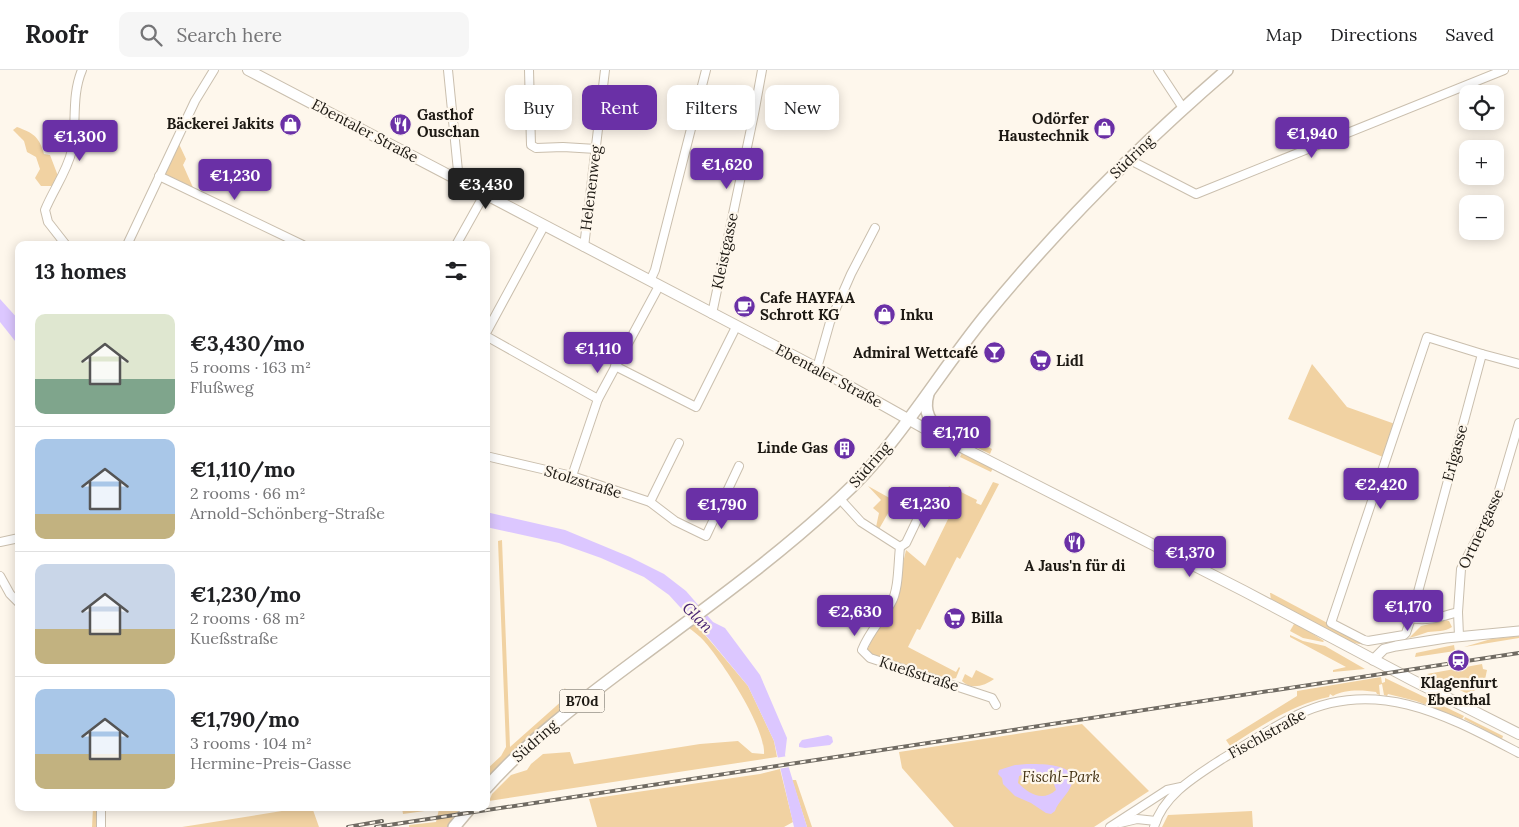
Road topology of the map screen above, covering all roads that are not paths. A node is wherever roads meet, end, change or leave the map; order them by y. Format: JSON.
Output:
{"nodes":[{"id":1,"x":82,"y":70,"type":"edge"},
{"id":2,"x":214,"y":70,"type":"edge"},
{"id":3,"x":248,"y":70,"type":"edge"},
{"id":4,"x":448,"y":70,"type":"edge"},
{"id":5,"x":529,"y":70,"type":"edge"},
{"id":6,"x":605,"y":70,"type":"edge"},
{"id":7,"x":706,"y":70,"type":"edge"},
{"id":8,"x":762,"y":70,"type":"edge"},
{"id":9,"x":1158,"y":70,"type":"edge"},
{"id":10,"x":1227,"y":70,"type":"edge"},
{"id":11,"x":1501,"y":71,"type":"edge"},
{"id":12,"x":1183,"y":108,"type":"junction"},
{"id":13,"x":596,"y":149,"type":"junction"},
{"id":14,"x":1128,"y":160,"type":"junction"},
{"id":15,"x":159,"y":176,"type":"junction"},
{"id":16,"x":459,"y":181,"type":"junction"},
{"id":17,"x":484,"y":194,"type":"junction"},
{"id":18,"x":544,"y":226,"type":"junction"},
{"id":19,"x":875,"y":228,"type":"dead end"},
{"id":20,"x":63,"y":241,"type":"edge"},
{"id":21,"x":129,"y":241,"type":"edge"},
{"id":22,"x":295,"y":241,"type":"edge"},
{"id":23,"x":458,"y":241,"type":"edge"},
{"id":24,"x":584,"y":247,"type":"junction"},
{"id":25,"x":654,"y":283,"type":"junction"},
{"id":26,"x":712,"y":314,"type":"junction"},
{"id":27,"x":490,"y":327,"type":"edge"},
{"id":28,"x":736,"y":327,"type":"junction"},
{"id":29,"x":490,"y":336,"type":"edge"},
{"id":30,"x":1482,"y":354,"type":"junction"},
{"id":31,"x":1519,"y":364,"type":"edge"},
{"id":32,"x":615,"y":366,"type":"junction"},
{"id":33,"x":817,"y":368,"type":"junction"},
{"id":34,"x":930,"y":388,"type":"junction"},
{"id":35,"x":598,"y":399,"type":"junction"},
{"id":36,"x":908,"y":419,"type":"junction"},
{"id":37,"x":1519,"y":423,"type":"edge"},
{"id":38,"x":946,"y":439,"type":"junction"},
{"id":39,"x":679,"y":443,"type":"dead end"},
{"id":40,"x":490,"y":457,"type":"edge"},
{"id":41,"x":739,"y":466,"type":"dead end"},
{"id":42,"x":572,"y":476,"type":"junction"},
{"id":43,"x":929,"y":495,"type":"dead end"},
{"id":44,"x":840,"y":499,"type":"junction"},
{"id":45,"x":650,"y":502,"type":"junction"},
{"id":46,"x":15,"y":539,"type":"edge"},
{"id":47,"x":0,"y":542,"type":"edge"},
{"id":48,"x":900,"y":548,"type":"junction"},
{"id":49,"x":0,"y":576,"type":"edge"},
{"id":50,"x":15,"y":599,"type":"edge"},
{"id":51,"x":1458,"y":612,"type":"junction"},
{"id":52,"x":1411,"y":618,"type":"junction"},
{"id":53,"x":1519,"y":631,"type":"edge"},
{"id":54,"x":1460,"y":636,"type":"junction"},
{"id":55,"x":1373,"y":660,"type":"junction"},
{"id":56,"x":996,"y":706,"type":"dead end"},
{"id":57,"x":1519,"y":734,"type":"edge"},
{"id":58,"x":1519,"y":753,"type":"edge"},
{"id":59,"x":490,"y":784,"type":"edge"},
{"id":60,"x":1182,"y":787,"type":"junction"},
{"id":61,"x":101,"y":811,"type":"edge"},
{"id":62,"x":467,"y":811,"type":"edge"},
{"id":63,"x":1155,"y":824,"type":"edge"},
{"id":64,"x":1112,"y":826,"type":"edge"},
{"id":65,"x":100,"y":827,"type":"edge"},
{"id":66,"x":454,"y":827,"type":"edge"}],
"edges":[{"from":1,"to":20,"type":"street"},
{"from":2,"to":15,"type":"street"},
{"from":3,"to":16,"type":"main road","name":"Ebentaler Straße"},
{"from":4,"to":16,"type":"street"},
{"from":5,"to":13,"type":"street"},
{"from":6,"to":13,"type":"street","name":"Helenenweg"},
{"from":7,"to":25,"type":"street"},
{"from":8,"to":26,"type":"street","name":"Kleistgasse"},
{"from":9,"to":12,"type":"street"},
{"from":10,"to":12,"type":"main road","name":"Südring","number":"B70d"},
{"from":11,"to":14,"type":"street"},
{"from":12,"to":14,"type":"main road","name":"Südring","number":"B70d"},
{"from":13,"to":24,"type":"street","name":"Helenenweg"},
{"from":14,"to":34,"type":"main road","name":"Südring","number":"B70d"},
{"from":15,"to":21,"type":"street"},
{"from":15,"to":22,"type":"street"},
{"from":16,"to":17,"type":"main road","name":"Ebentaler Straße"},
{"from":17,"to":18,"type":"main road","name":"Ebentaler Straße"},
{"from":17,"to":23,"type":"street"},
{"from":18,"to":24,"type":"main road","name":"Ebentaler Straße"},
{"from":18,"to":27,"type":"street"},
{"from":19,"to":33,"type":"street"},
{"from":24,"to":25,"type":"main road","name":"Ebentaler Straße"},
{"from":25,"to":26,"type":"main road","name":"Ebentaler Straße"},
{"from":25,"to":32,"type":"street"},
{"from":26,"to":28,"type":"main road","name":"Ebentaler Straße"},
{"from":28,"to":32,"type":"street"},
{"from":28,"to":33,"type":"main road","name":"Ebentaler Straße"},
{"from":29,"to":35,"type":"street"},
{"from":30,"to":31,"type":"street"},
{"from":30,"to":52,"type":"street","name":"Erlgasse"},
{"from":30,"to":52,"type":"street"},
{"from":32,"to":35,"type":"street"},
{"from":33,"to":36,"type":"main road","name":"Ebentaler Straße"},
{"from":34,"to":36,"type":"main road","name":"Südring","number":"B70d"},
{"from":34,"to":38,"type":"main road"},
{"from":35,"to":42,"type":"street"},
{"from":36,"to":38,"type":"main road","name":"Ebentaler Straße"},
{"from":36,"to":44,"type":"main road","name":"Südring","number":"B70d"},
{"from":37,"to":51,"type":"street","name":"Ortnergasse"},
{"from":38,"to":55,"type":"main road","name":"Ebentaler Straße"},
{"from":39,"to":45,"type":"street"},
{"from":40,"to":42,"type":"street","name":"Stolzstraße"},
{"from":41,"to":45,"type":"street","name":"Stolzstraße"},
{"from":42,"to":45,"type":"street","name":"Stolzstraße"},
{"from":43,"to":48,"type":"street","name":"Kueßstraße"},
{"from":44,"to":48,"type":"street"},
{"from":44,"to":59,"type":"main road","name":"Südring","number":"B70d"},
{"from":46,"to":47,"type":"street"},
{"from":48,"to":56,"type":"street","name":"Kueßstraße"},
{"from":49,"to":50,"type":"street"},
{"from":51,"to":52,"type":"street"},
{"from":51,"to":54,"type":"street","name":"Ortnergasse"},
{"from":53,"to":54,"type":"street"},
{"from":54,"to":55,"type":"street"},
{"from":55,"to":57,"type":"main road","name":"Ebentaler Straße"},
{"from":58,"to":60,"type":"street","name":"Fischlstraße"},
{"from":60,"to":63,"type":"street","name":"Fischlstraße"},
{"from":60,"to":64,"type":"street"},
{"from":61,"to":65,"type":"street"},
{"from":62,"to":66,"type":"main road"},
{"from":63,"to":64,"type":"street"}]}
